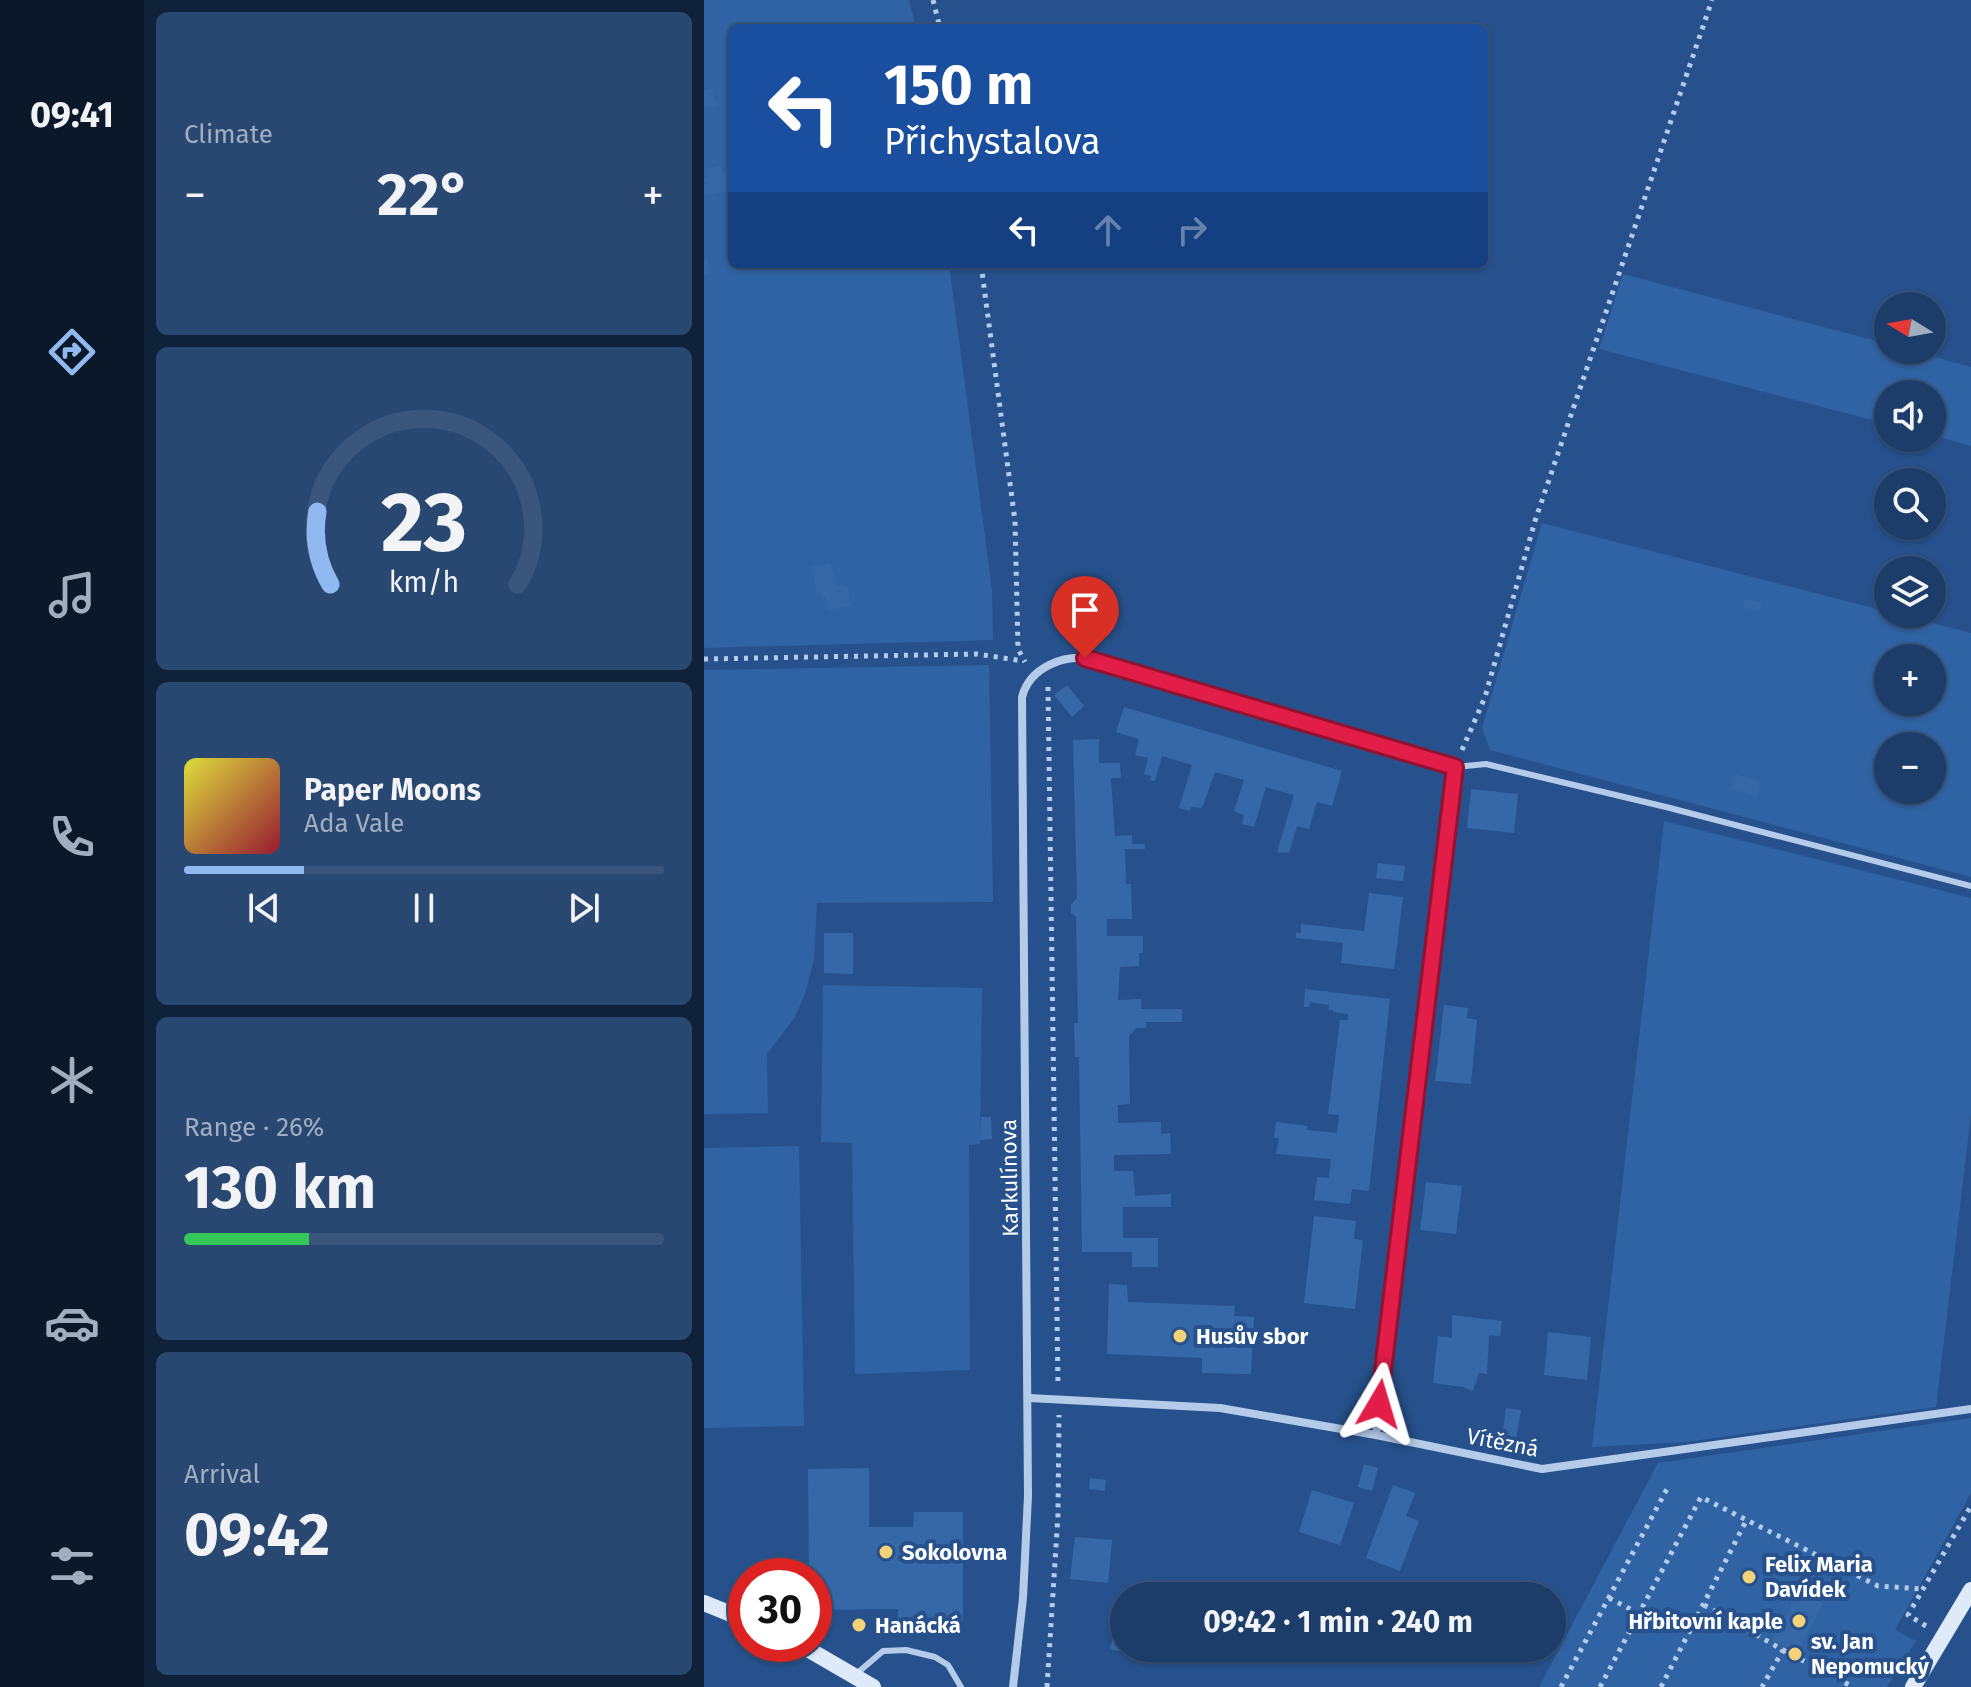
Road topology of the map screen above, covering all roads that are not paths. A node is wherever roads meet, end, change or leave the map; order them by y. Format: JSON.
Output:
{"nodes":[{"id":1,"x":1455,"y":767,"type":"junction"},
{"id":2,"x":1971,"y":886,"type":"edge"},
{"id":3,"x":1029,"y":1398,"type":"junction"},
{"id":4,"x":1971,"y":1409,"type":"edge"},
{"id":5,"x":1376,"y":1435,"type":"junction"},
{"id":6,"x":1971,"y":1590,"type":"edge"},
{"id":7,"x":704,"y":1603,"type":"edge"},
{"id":8,"x":728,"y":1613,"type":"edge"},
{"id":9,"x":832,"y":1662,"type":"edge"},
{"id":10,"x":855,"y":1675,"type":"junction"},
{"id":11,"x":873,"y":1687,"type":"edge"},
{"id":12,"x":961,"y":1687,"type":"edge"},
{"id":13,"x":1013,"y":1687,"type":"edge"},
{"id":14,"x":1913,"y":1687,"type":"edge"}],
"edges":[{"from":1,"to":2,"type":"lane"},
{"from":1,"to":3,"type":"street","name":"Karkulínova"},
{"from":1,"to":5,"type":"street"},
{"from":3,"to":5,"type":"street","name":"Vítězná"},
{"from":3,"to":13,"type":"street","name":"Karkulínova"},
{"from":4,"to":5,"type":"street","name":"Vítězná"},
{"from":6,"to":14,"type":"street"},
{"from":7,"to":8,"type":"street"},
{"from":9,"to":10,"type":"street"},
{"from":10,"to":11,"type":"street"},
{"from":10,"to":12,"type":"lane"}]}
